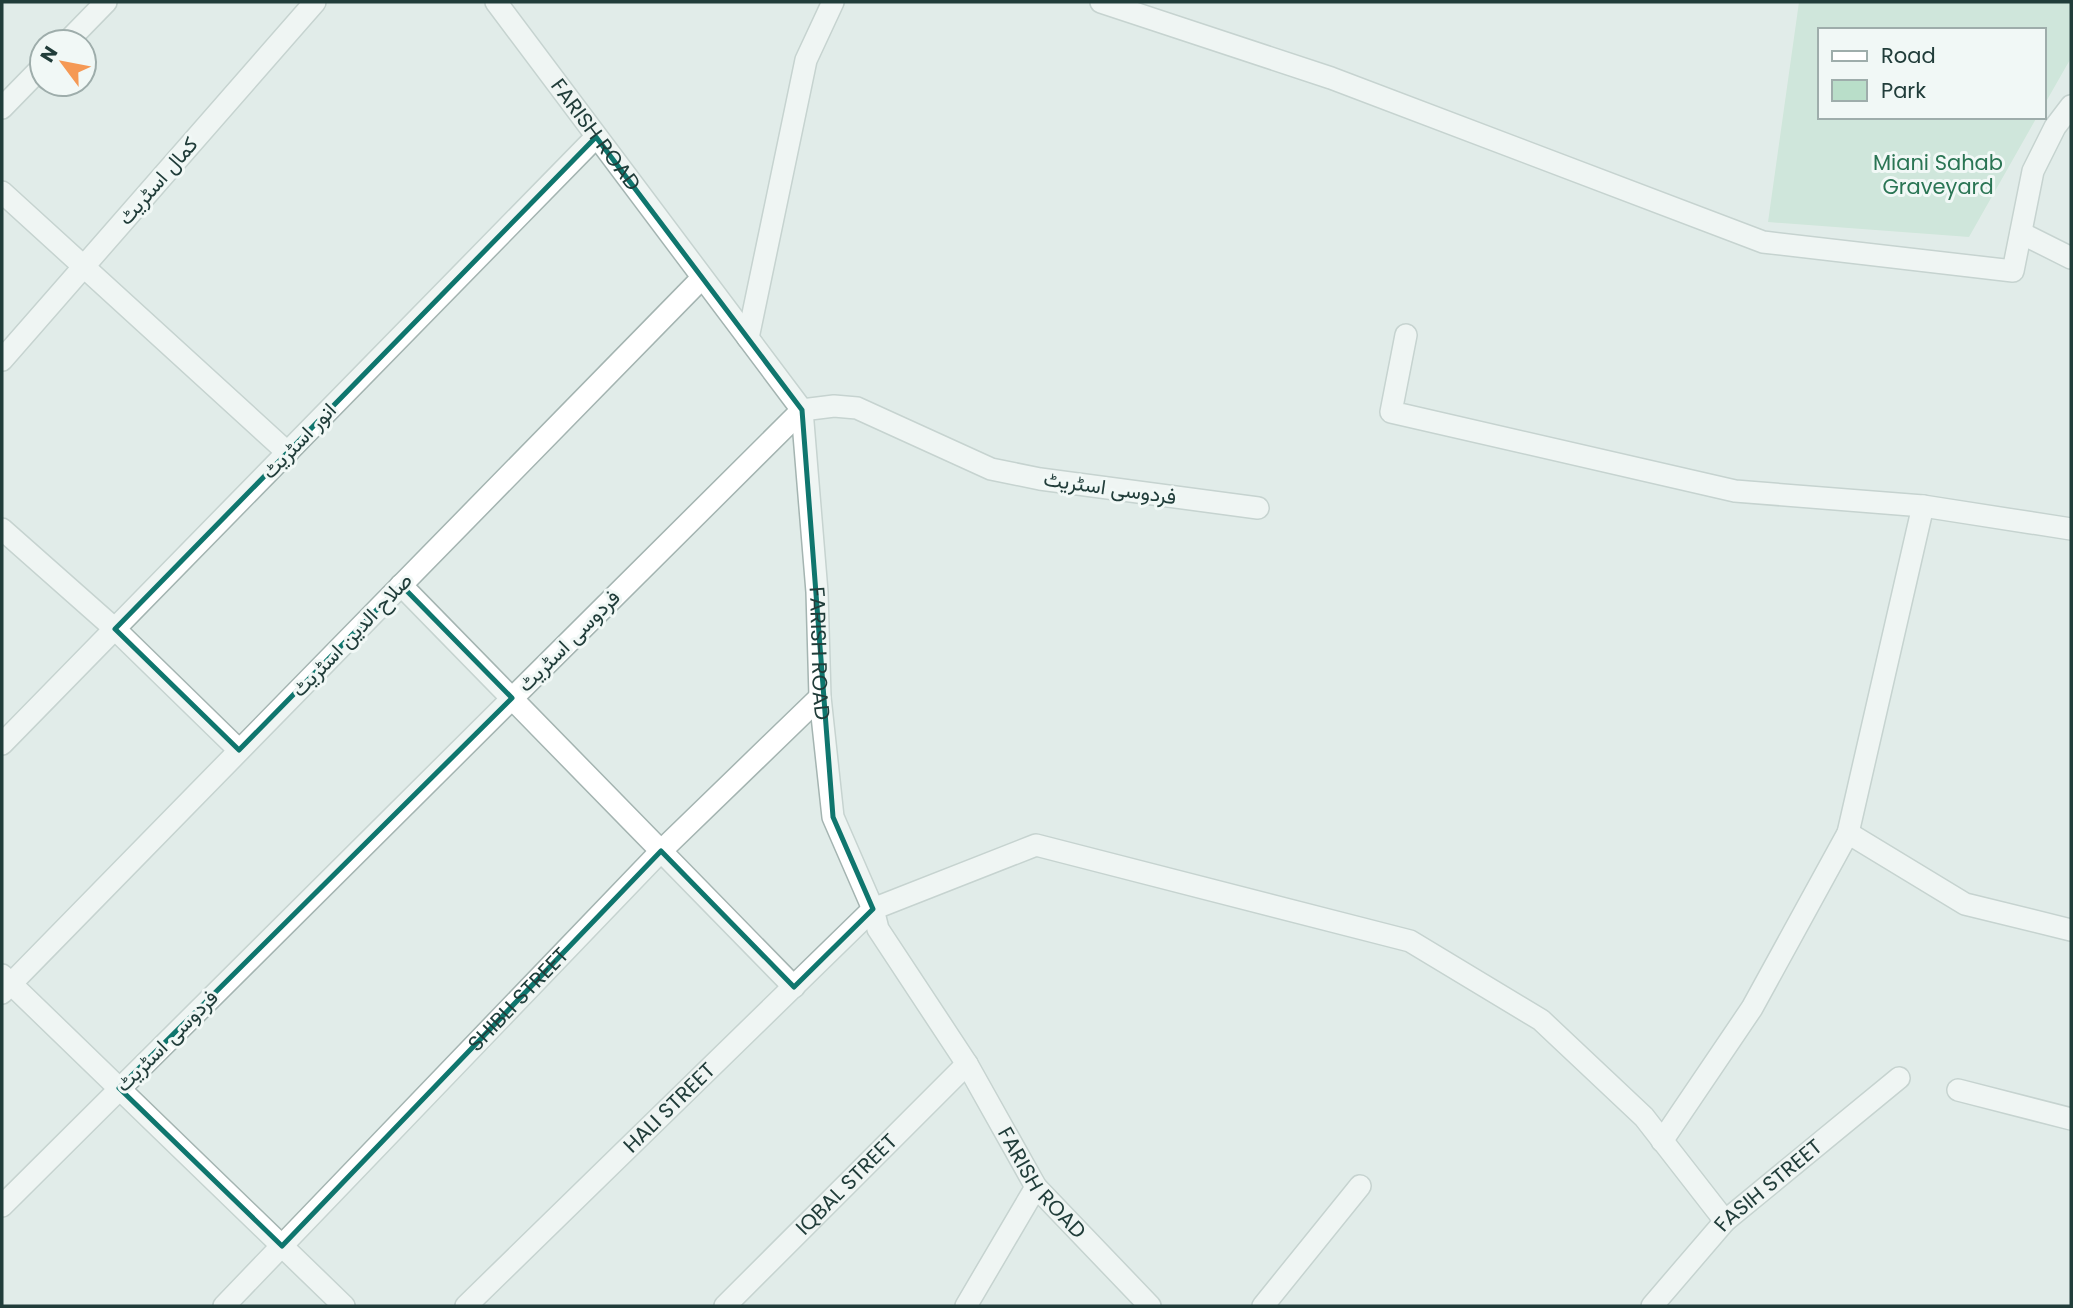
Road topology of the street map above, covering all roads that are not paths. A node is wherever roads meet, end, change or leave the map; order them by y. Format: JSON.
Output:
{"nodes":[{"id":1,"x":106,"y":2,"type":"edge"},
{"id":2,"x":496,"y":2,"type":"edge"},
{"id":3,"x":833,"y":2,"type":"edge"},
{"id":4,"x":1101,"y":2,"type":"edge"},
{"id":5,"x":305,"y":4,"type":"edge"},
{"id":6,"x":80,"y":28,"type":"edge"},
{"id":7,"x":28,"y":81,"type":"edge"},
{"id":8,"x":2071,"y":106,"type":"edge"},
{"id":9,"x":2,"y":108,"type":"edge"},
{"id":10,"x":596,"y":137,"type":"junction"},
{"id":11,"x":2,"y":191,"type":"edge"},
{"id":12,"x":2021,"y":233,"type":"junction"},
{"id":13,"x":2071,"y":258,"type":"edge"},
{"id":14,"x":84,"y":266,"type":"junction"},
{"id":15,"x":702,"y":278,"type":"junction"},
{"id":16,"x":1406,"y":335,"type":"dead end"},
{"id":17,"x":748,"y":338,"type":"junction"},
{"id":18,"x":2,"y":360,"type":"edge"},
{"id":19,"x":802,"y":410,"type":"junction"},
{"id":20,"x":288,"y":453,"type":"junction"},
{"id":21,"x":1923,"y":506,"type":"junction"},
{"id":22,"x":1258,"y":508,"type":"dead end"},
{"id":23,"x":2,"y":529,"type":"edge"},
{"id":24,"x":2071,"y":529,"type":"edge"},
{"id":25,"x":401,"y":585,"type":"junction"},
{"id":26,"x":116,"y":629,"type":"junction"},
{"id":27,"x":820,"y":697,"type":"junction"},
{"id":28,"x":512,"y":698,"type":"junction"},
{"id":29,"x":2,"y":744,"type":"edge"},
{"id":30,"x":239,"y":750,"type":"junction"},
{"id":31,"x":1848,"y":833,"type":"junction"},
{"id":32,"x":661,"y":851,"type":"junction"},
{"id":33,"x":873,"y":909,"type":"junction"},
{"id":34,"x":2071,"y":930,"type":"edge"},
{"id":35,"x":5,"y":984,"type":"edge"},
{"id":36,"x":794,"y":987,"type":"junction"},
{"id":37,"x":967,"y":1064,"type":"junction"},
{"id":38,"x":1899,"y":1078,"type":"dead end"},
{"id":39,"x":119,"y":1088,"type":"junction"},
{"id":40,"x":1958,"y":1090,"type":"dead end"},
{"id":41,"x":2071,"y":1119,"type":"edge"},
{"id":42,"x":1662,"y":1141,"type":"junction"},
{"id":43,"x":1360,"y":1186,"type":"dead end"},
{"id":44,"x":1036,"y":1187,"type":"junction"},
{"id":45,"x":2,"y":1206,"type":"edge"},
{"id":46,"x":1725,"y":1221,"type":"junction"},
{"id":47,"x":282,"y":1246,"type":"junction"},
{"id":48,"x":224,"y":1306,"type":"edge"},
{"id":49,"x":344,"y":1306,"type":"edge"},
{"id":50,"x":466,"y":1306,"type":"edge"},
{"id":51,"x":725,"y":1306,"type":"edge"},
{"id":52,"x":966,"y":1306,"type":"edge"},
{"id":53,"x":1150,"y":1306,"type":"edge"},
{"id":54,"x":1263,"y":1306,"type":"edge"},
{"id":55,"x":1652,"y":1306,"type":"edge"}],
"edges":[{"from":1,"to":6,"type":"street"},
{"from":2,"to":10,"type":"street","name":"FARISH ROAD"},
{"from":3,"to":17,"type":"street"},
{"from":4,"to":12,"type":"street"},
{"from":5,"to":14,"type":"street","name":"کمال اسٹریٹ"},
{"from":7,"to":9,"type":"street"},
{"from":8,"to":12,"type":"street"},
{"from":10,"to":15,"type":"street","name":"FARISH ROAD"},
{"from":10,"to":20,"type":"street","name":"انور اسٹریٹ"},
{"from":11,"to":14,"type":"street"},
{"from":12,"to":13,"type":"street"},
{"from":14,"to":18,"type":"street","name":"کمال اسٹریٹ"},
{"from":14,"to":20,"type":"street"},
{"from":15,"to":17,"type":"street","name":"FARISH ROAD"},
{"from":15,"to":25,"type":"street","name":"صلاح الدین اسٹریٹ"},
{"from":16,"to":21,"type":"street"},
{"from":17,"to":19,"type":"street","name":"FARISH ROAD"},
{"from":19,"to":22,"type":"street","name":"فردوسی اسٹریٹ"},
{"from":19,"to":27,"type":"street","name":"FARISH ROAD"},
{"from":19,"to":28,"type":"street","name":"فردوسی اسٹریٹ"},
{"from":20,"to":26,"type":"street","name":"انور اسٹریٹ"},
{"from":21,"to":24,"type":"street"},
{"from":21,"to":31,"type":"street"},
{"from":23,"to":26,"type":"street"},
{"from":25,"to":28,"type":"street"},
{"from":25,"to":30,"type":"street","name":"صلاح الدین اسٹریٹ"},
{"from":26,"to":29,"type":"street","name":"انور اسٹریٹ"},
{"from":26,"to":30,"type":"street"},
{"from":27,"to":32,"type":"street","name":"SHIBLI STREET"},
{"from":27,"to":33,"type":"street","name":"FARISH ROAD"},
{"from":28,"to":32,"type":"street"},
{"from":28,"to":39,"type":"street","name":"فردوسی اسٹریٹ"},
{"from":30,"to":35,"type":"street","name":"صلاح الدین اسٹریٹ"},
{"from":31,"to":34,"type":"street"},
{"from":31,"to":42,"type":"street"},
{"from":32,"to":36,"type":"street"},
{"from":32,"to":47,"type":"street","name":"SHIBLI STREET"},
{"from":33,"to":36,"type":"street","name":"HALI STREET"},
{"from":33,"to":37,"type":"street","name":"FARISH ROAD"},
{"from":33,"to":42,"type":"street"},
{"from":35,"to":39,"type":"street"},
{"from":36,"to":50,"type":"street","name":"HALI STREET"},
{"from":37,"to":44,"type":"street","name":"FARISH ROAD"},
{"from":37,"to":51,"type":"street","name":"IQBAL STREET"},
{"from":38,"to":46,"type":"street","name":"FASIH STREET"},
{"from":39,"to":45,"type":"street","name":"فردوسی اسٹریٹ"},
{"from":39,"to":47,"type":"street"},
{"from":40,"to":41,"type":"street"},
{"from":42,"to":46,"type":"street"},
{"from":43,"to":54,"type":"street"},
{"from":44,"to":52,"type":"street"},
{"from":44,"to":53,"type":"street","name":"FARISH ROAD"},
{"from":46,"to":55,"type":"street","name":"FASIH STREET"},
{"from":47,"to":48,"type":"street","name":"SHIBLI STREET"},
{"from":47,"to":49,"type":"street"}]}
